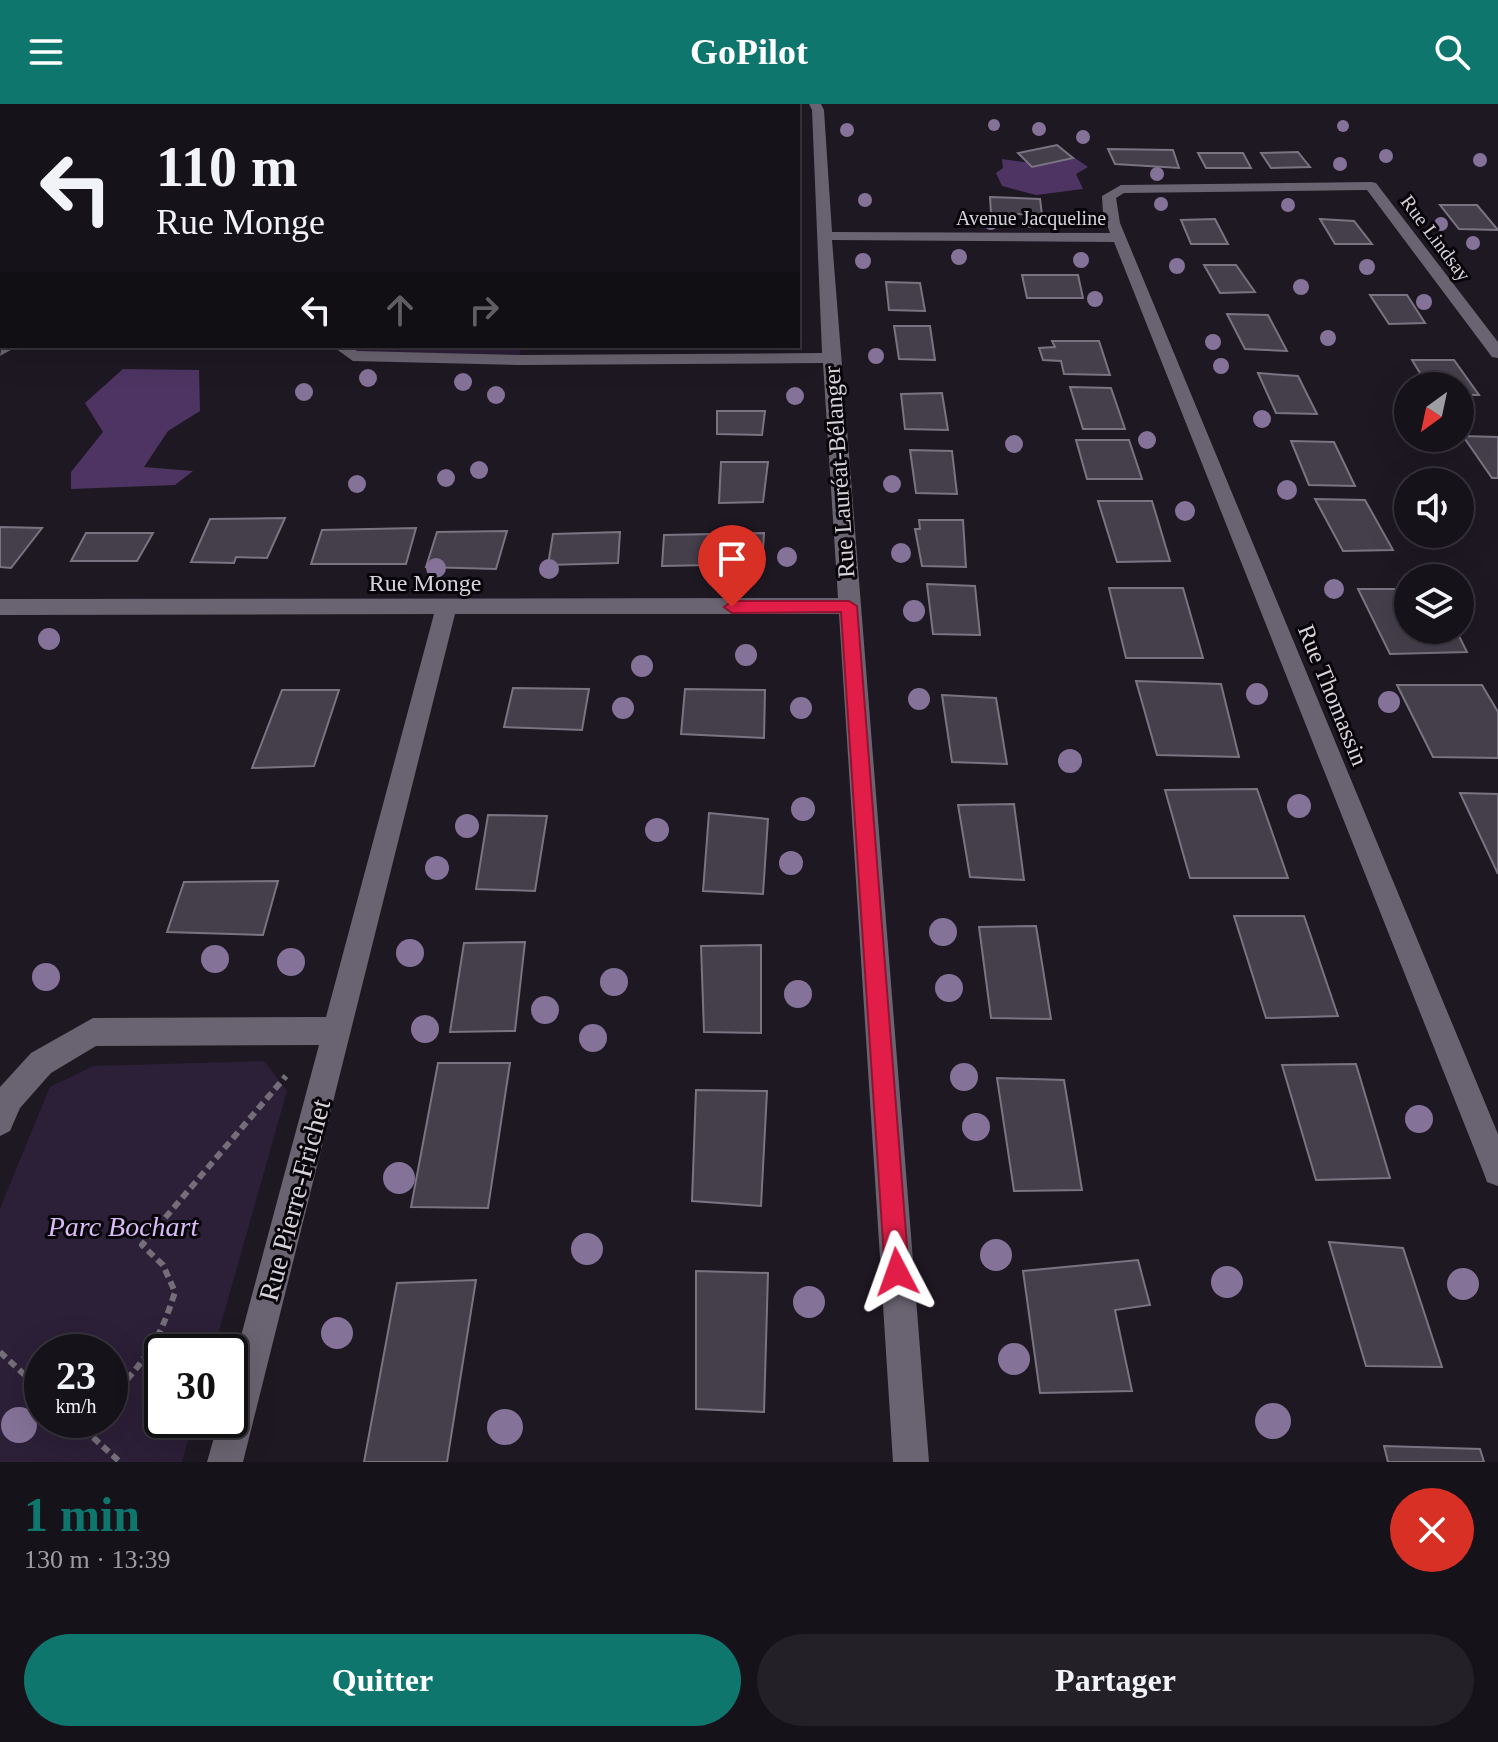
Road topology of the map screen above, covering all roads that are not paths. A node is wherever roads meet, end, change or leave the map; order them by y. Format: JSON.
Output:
{"nodes":[{"id":1,"x":815,"y":104,"type":"edge"},
{"id":2,"x":1371,"y":186,"type":"joint"},
{"id":3,"x":825,"y":236,"type":"junction"},
{"id":4,"x":1120,"y":238,"type":"junction"},
{"id":5,"x":343,"y":348,"type":"edge"},
{"id":6,"x":520,"y":353,"type":"edge"},
{"id":7,"x":1498,"y":353,"type":"edge"},
{"id":8,"x":831,"y":358,"type":"junction"},
{"id":9,"x":849,"y":606,"type":"junction"},
{"id":10,"x":0,"y":607,"type":"edge"},
{"id":11,"x":446,"y":609,"type":"junction"},
{"id":12,"x":338,"y":1031,"type":"junction"},
{"id":13,"x":0,"y":1121,"type":"edge"},
{"id":14,"x":1498,"y":1171,"type":"edge"},
{"id":15,"x":225,"y":1462,"type":"edge"},
{"id":16,"x":911,"y":1462,"type":"edge"}],
"edges":[{"from":1,"to":3,"type":"street","name":"Rue Lauréat-Bélanger"},
{"from":2,"to":4,"type":"street","name":"Avenue Jacqueline"},
{"from":2,"to":7,"type":"street","name":"Rue Lindsay"},
{"from":3,"to":4,"type":"street","name":"Avenue Jacqueline"},
{"from":3,"to":8,"type":"street","name":"Rue Lauréat-Bélanger"},
{"from":4,"to":14,"type":"street","name":"Rue Thomassin"},
{"from":5,"to":6,"type":"street"},
{"from":6,"to":8,"type":"street"},
{"from":8,"to":9,"type":"street","name":"Rue Lauréat-Bélanger"},
{"from":9,"to":11,"type":"street","name":"Rue Monge"},
{"from":9,"to":16,"type":"street","name":"Rue Lauréat-Bélanger"},
{"from":10,"to":11,"type":"street","name":"Rue Monge"},
{"from":11,"to":12,"type":"street","name":"Rue Pierre-Frichet"},
{"from":12,"to":13,"type":"street"},
{"from":12,"to":15,"type":"street","name":"Rue Pierre-Frichet"}]}
